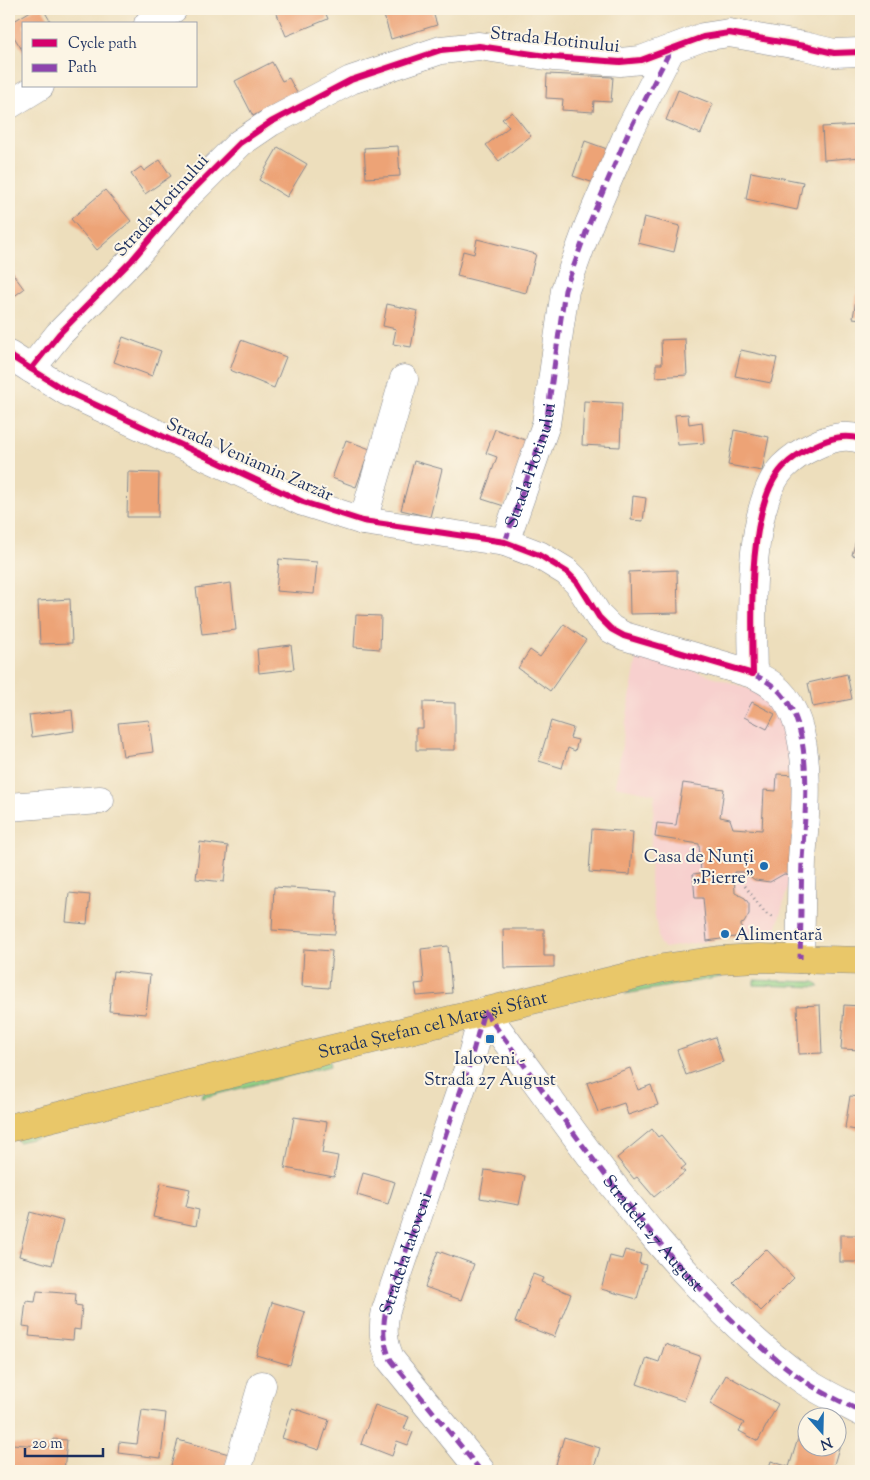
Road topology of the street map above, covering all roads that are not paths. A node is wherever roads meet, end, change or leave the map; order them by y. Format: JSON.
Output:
{"nodes":[{"id":1,"x":173,"y":9,"type":"edge"},
{"id":2,"x":151,"y":22,"type":"edge"},
{"id":3,"x":671,"y":49,"type":"junction"},
{"id":4,"x":861,"y":52,"type":"edge"},
{"id":5,"x":37,"y":88,"type":"edge"},
{"id":6,"x":9,"y":105,"type":"edge"},
{"id":7,"x":9,"y":355,"type":"edge"},
{"id":8,"x":31,"y":369,"type":"junction"},
{"id":9,"x":404,"y":378,"type":"dead end"},
{"id":10,"x":861,"y":439,"type":"edge"},
{"id":11,"x":363,"y":521,"type":"junction"},
{"id":12,"x":505,"y":542,"type":"junction"},
{"id":13,"x":753,"y":674,"type":"junction"},
{"id":14,"x":100,"y":800,"type":"dead end"},
{"id":15,"x":9,"y":807,"type":"edge"},
{"id":16,"x":801,"y":948,"type":"junction"},
{"id":17,"x":861,"y":961,"type":"edge"},
{"id":18,"x":484,"y":1011,"type":"junction"},
{"id":19,"x":9,"y":1128,"type":"edge"},
{"id":20,"x":262,"y":1385,"type":"dead end"},
{"id":21,"x":861,"y":1412,"type":"edge"},
{"id":22,"x":477,"y":1470,"type":"edge"},
{"id":23,"x":237,"y":1471,"type":"edge"}],
"edges":[{"from":1,"to":2,"type":"street"},
{"from":3,"to":4,"type":"street","name":"Strada Hotinului"},
{"from":3,"to":8,"type":"street","name":"Strada Hotinului"},
{"from":3,"to":12,"type":"street","name":"Strada Hotinului"},
{"from":5,"to":6,"type":"street"},
{"from":7,"to":8,"type":"street","name":"Strada Veniamin Zarzăr"},
{"from":8,"to":11,"type":"street","name":"Strada Veniamin Zarzăr"},
{"from":9,"to":11,"type":"street"},
{"from":10,"to":13,"type":"street"},
{"from":11,"to":12,"type":"street","name":"Strada Veniamin Zarzăr"},
{"from":12,"to":13,"type":"street","name":"Strada Veniamin Zarzăr"},
{"from":13,"to":16,"type":"street","name":"Strada Veniamin Zarzăr"},
{"from":14,"to":15,"type":"street"},
{"from":16,"to":17,"type":"main road","name":"Strada Ștefan cel Mare și Sfânt"},
{"from":16,"to":18,"type":"main road","name":"Strada Ștefan cel Mare și Sfânt"},
{"from":18,"to":19,"type":"main road","name":"Strada Ștefan cel Mare și Sfânt"},
{"from":18,"to":21,"type":"street","name":"Stradela 27 August"},
{"from":18,"to":22,"type":"street","name":"Stradela Ialoveni"},
{"from":20,"to":23,"type":"street"}]}
